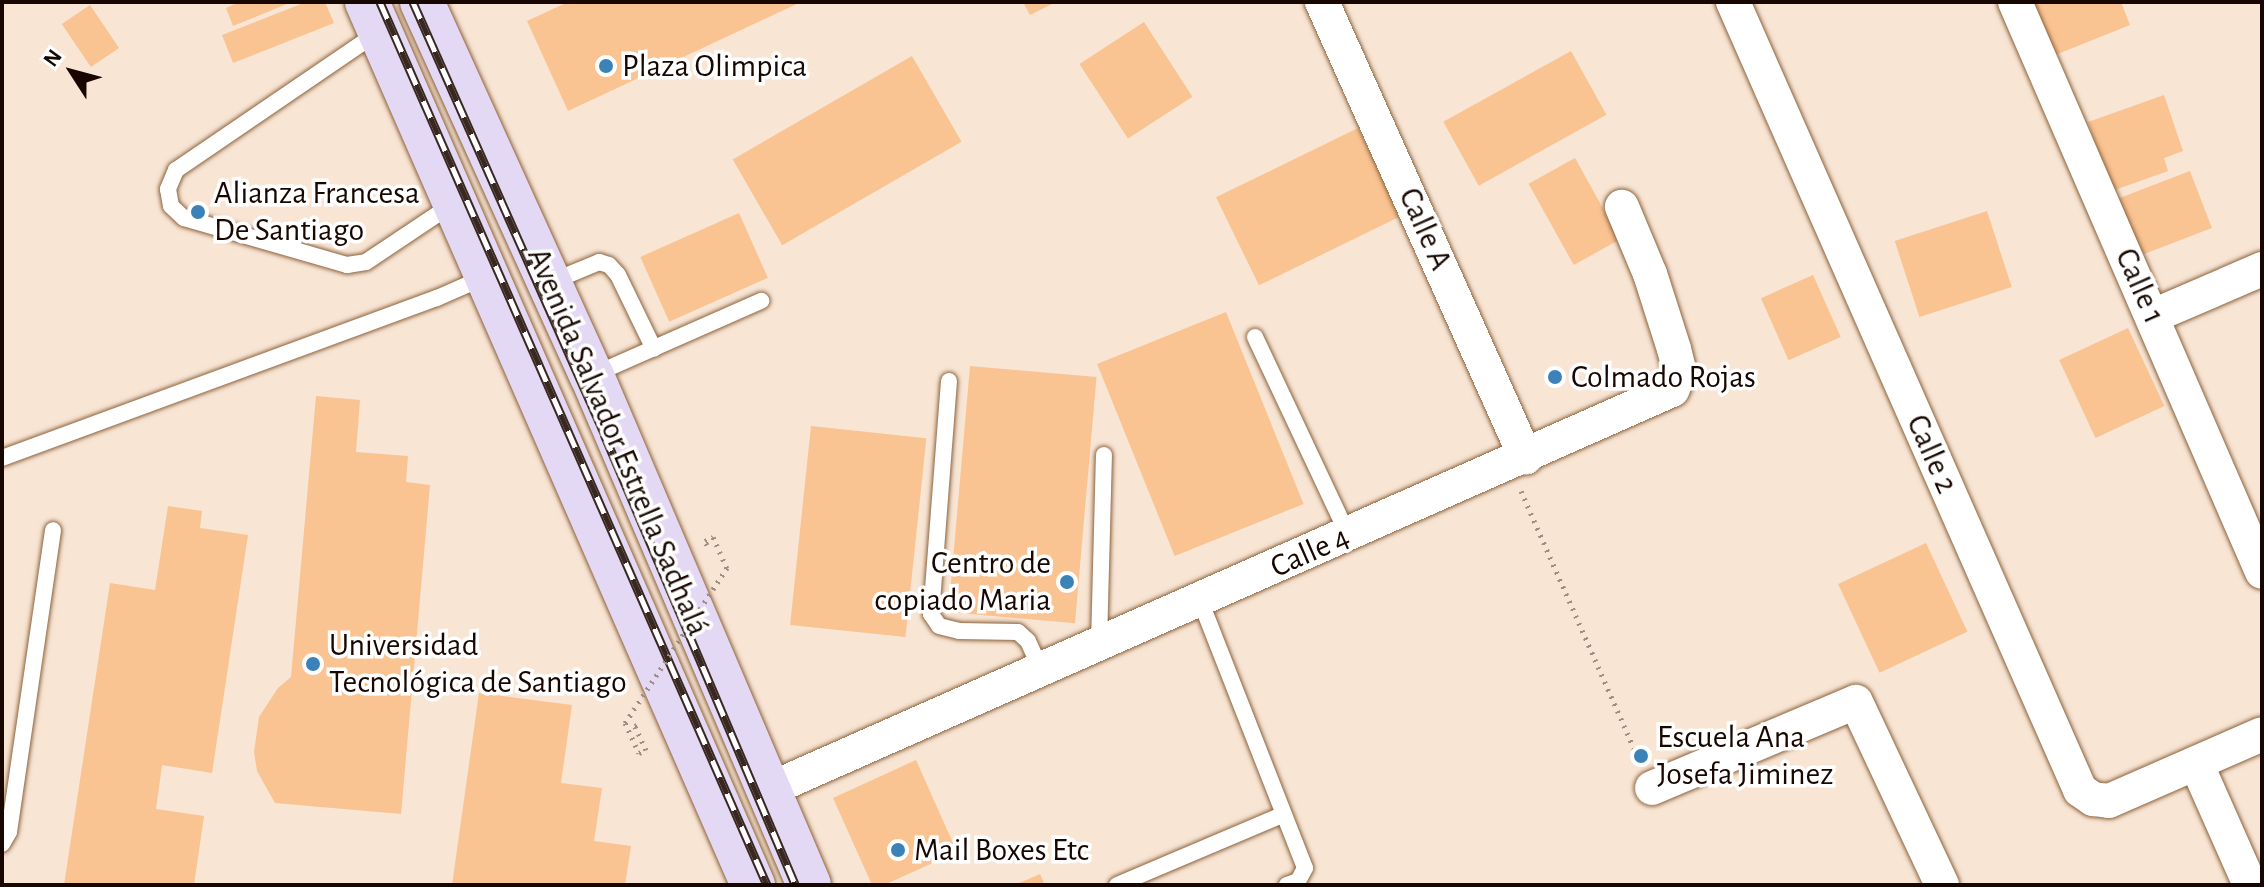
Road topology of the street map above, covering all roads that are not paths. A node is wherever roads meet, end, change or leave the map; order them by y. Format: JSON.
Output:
{"nodes":[{"id":1,"x":422,"y":2,"type":"edge"},
{"id":2,"x":1322,"y":2,"type":"edge"},
{"id":3,"x":1733,"y":2,"type":"edge"},
{"id":4,"x":2015,"y":2,"type":"edge"},
{"id":5,"x":374,"y":17,"type":"edge"},
{"id":6,"x":455,"y":202,"type":"junction"},
{"id":7,"x":1622,"y":207,"type":"dead end"},
{"id":8,"x":2262,"y":269,"type":"edge"},
{"id":9,"x":489,"y":275,"type":"junction"},
{"id":10,"x":550,"y":283,"type":"junction"},
{"id":11,"x":761,"y":301,"type":"dead end"},
{"id":12,"x":2153,"y":316,"type":"junction"},
{"id":13,"x":1255,"y":337,"type":"dead end"},
{"id":14,"x":654,"y":349,"type":"junction"},
{"id":15,"x":592,"y":376,"type":"junction"},
{"id":16,"x":949,"y":381,"type":"dead end"},
{"id":17,"x":1104,"y":455,"type":"dead end"},
{"id":18,"x":2,"y":458,"type":"edge"},
{"id":19,"x":1518,"y":461,"type":"junction"},
{"id":20,"x":53,"y":530,"type":"dead end"},
{"id":21,"x":1348,"y":535,"type":"junction"},
{"id":22,"x":2262,"y":572,"type":"edge"},
{"id":23,"x":1200,"y":600,"type":"junction"},
{"id":24,"x":1099,"y":644,"type":"junction"},
{"id":25,"x":1041,"y":670,"type":"junction"},
{"id":26,"x":2262,"y":734,"type":"edge"},
{"id":27,"x":2196,"y":763,"type":"junction"},
{"id":28,"x":1652,"y":788,"type":"road end"},
{"id":29,"x":768,"y":790,"type":"junction"},
{"id":30,"x":1284,"y":814,"type":"junction"},
{"id":31,"x":2,"y":844,"type":"edge"},
{"id":32,"x":1138,"y":881,"type":"edge"},
{"id":33,"x":753,"y":885,"type":"edge"},
{"id":34,"x":809,"y":885,"type":"edge"},
{"id":35,"x":1117,"y":885,"type":"edge"},
{"id":36,"x":1287,"y":885,"type":"edge"},
{"id":37,"x":1942,"y":885,"type":"edge"},
{"id":38,"x":2250,"y":885,"type":"edge"}],
"edges":[{"from":1,"to":10,"type":"main road","name":"Avenida Salvador Estrella Sadhalá"},
{"from":2,"to":19,"type":"street","name":"Calle A"},
{"from":3,"to":27,"type":"street","name":"Calle 2"},
{"from":4,"to":12,"type":"street","name":"Calle 1"},
{"from":5,"to":6,"type":"main road","name":"Avenida Salvador Estrella Sadhalá"},
{"from":5,"to":6,"type":"lane"},
{"from":6,"to":9,"type":"main road","name":"Avenida Salvador Estrella Sadhalá"},
{"from":7,"to":19,"type":"street","name":"Calle 4"},
{"from":8,"to":12,"type":"street"},
{"from":9,"to":18,"type":"lane"},
{"from":9,"to":33,"type":"main road","name":"Avenida Salvador Estrella Sadhalá"},
{"from":10,"to":14,"type":"lane"},
{"from":10,"to":15,"type":"main road","name":"Avenida Salvador Estrella Sadhalá"},
{"from":11,"to":14,"type":"lane"},
{"from":12,"to":22,"type":"street","name":"Calle 1"},
{"from":13,"to":21,"type":"lane"},
{"from":14,"to":15,"type":"lane"},
{"from":15,"to":29,"type":"main road","name":"Avenida Salvador Estrella Sadhalá"},
{"from":16,"to":25,"type":"lane"},
{"from":17,"to":24,"type":"lane"},
{"from":19,"to":21,"type":"street","name":"Calle 4"},
{"from":20,"to":31,"type":"lane"},
{"from":21,"to":23,"type":"street","name":"Calle 4"},
{"from":23,"to":24,"type":"street","name":"Calle 4"},
{"from":23,"to":30,"type":"lane"},
{"from":24,"to":25,"type":"street","name":"Calle 4"},
{"from":25,"to":29,"type":"street","name":"Calle 4"},
{"from":26,"to":27,"type":"street"},
{"from":27,"to":38,"type":"street"},
{"from":28,"to":37,"type":"street"},
{"from":29,"to":34,"type":"main road","name":"Avenida Salvador Estrella Sadhalá"},
{"from":30,"to":32,"type":"lane"},
{"from":30,"to":36,"type":"lane"},
{"from":32,"to":35,"type":"lane"}]}
